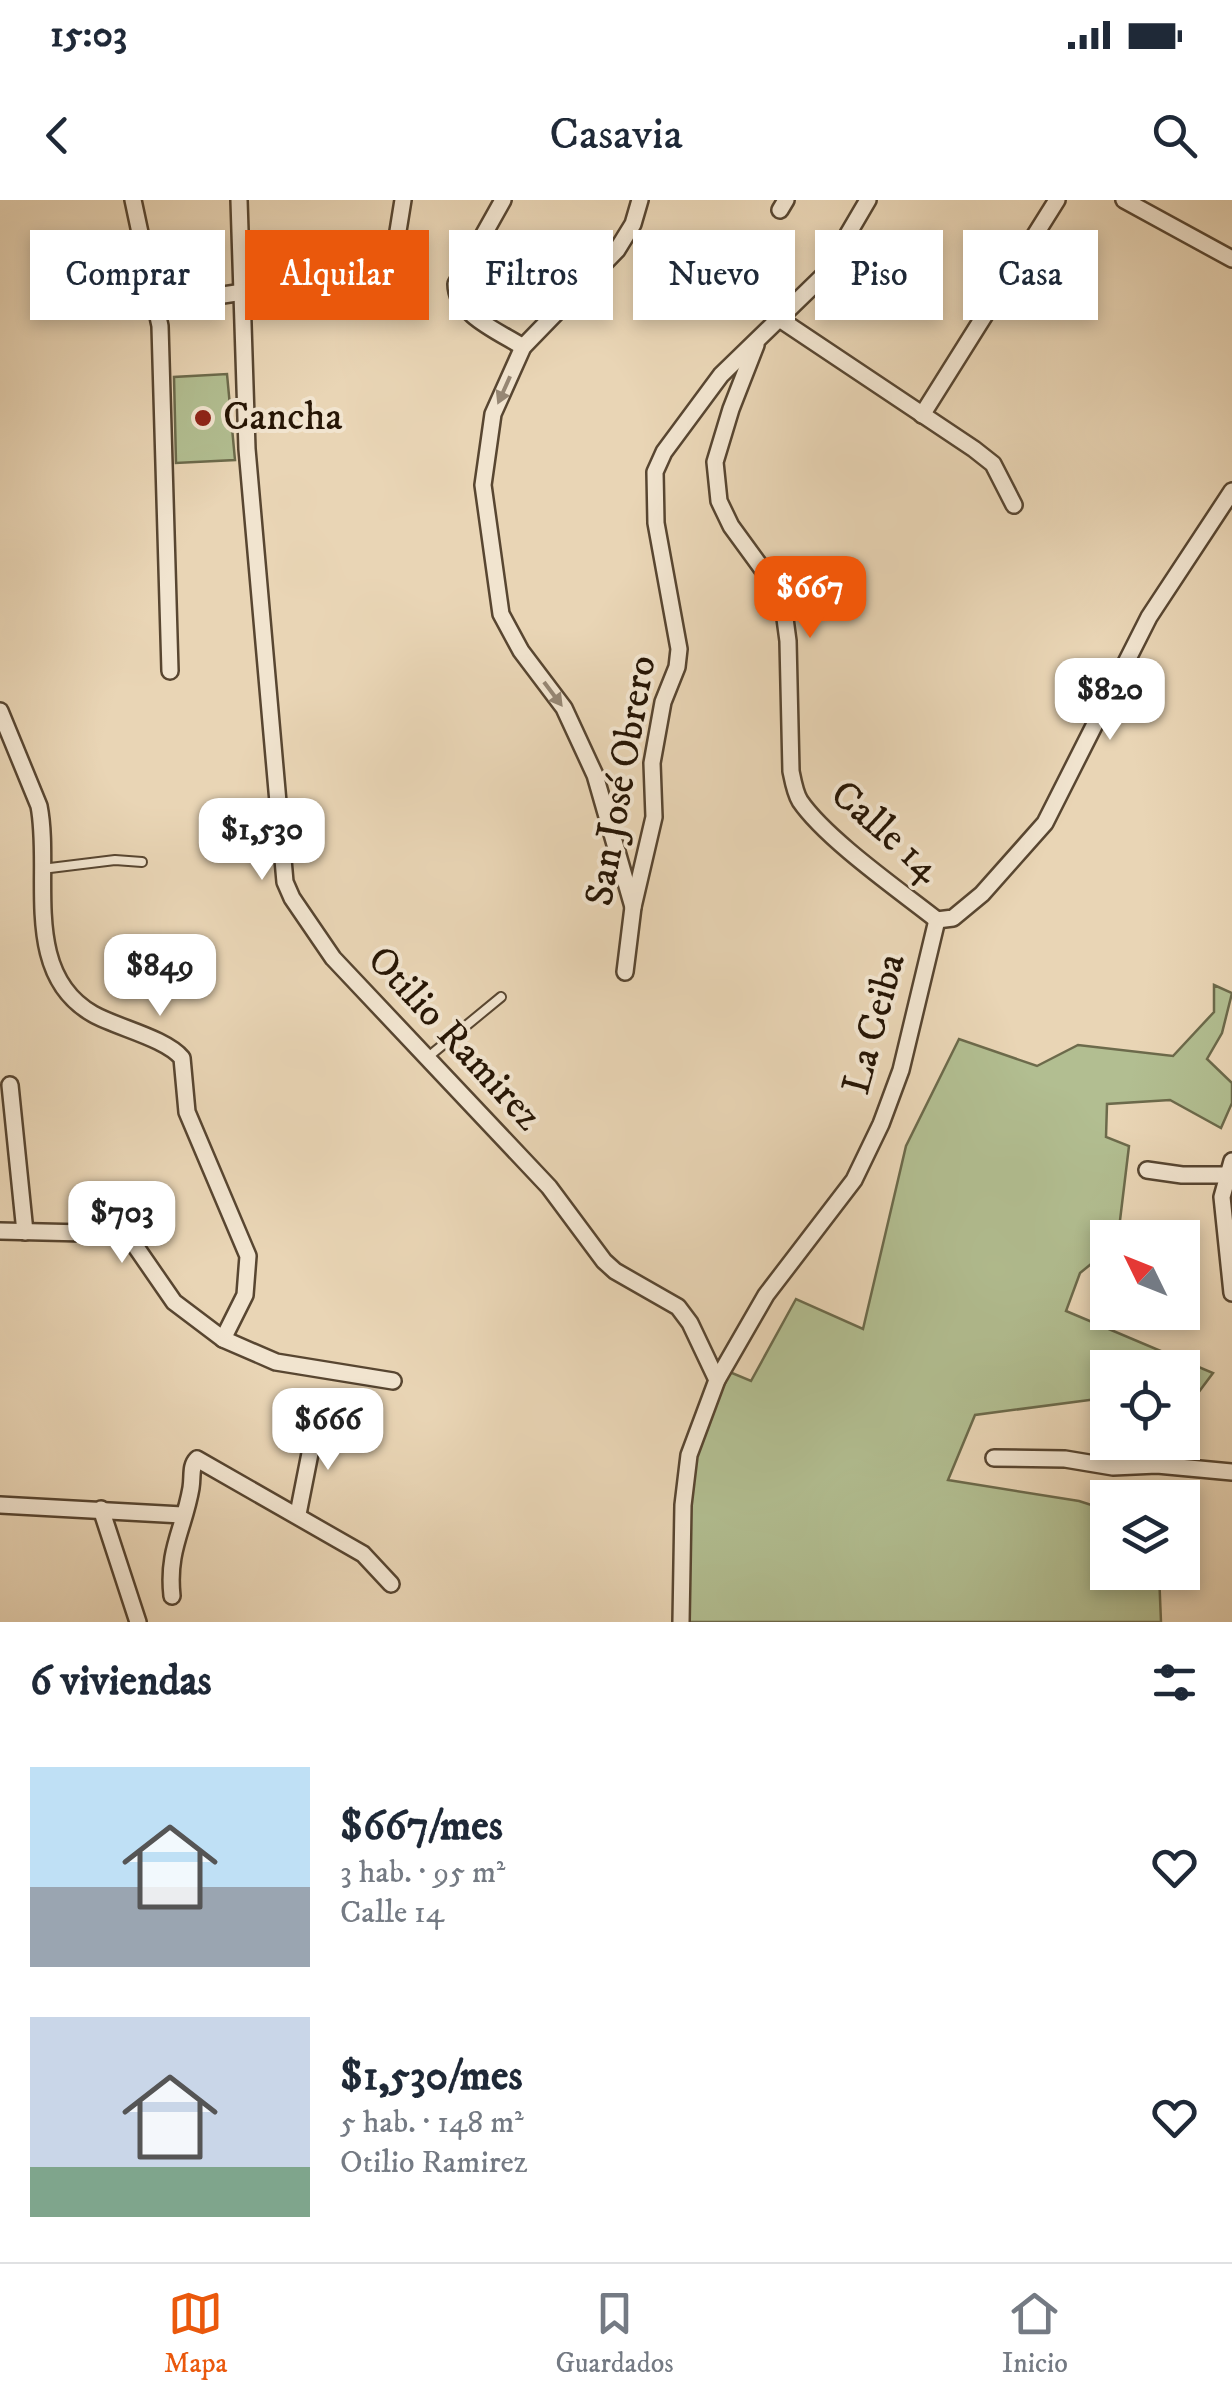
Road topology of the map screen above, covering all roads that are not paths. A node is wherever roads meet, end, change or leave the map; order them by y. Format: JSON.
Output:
{"nodes":[{"id":1,"x":132,"y":200,"type":"edge"},
{"id":2,"x":239,"y":200,"type":"edge"},
{"id":3,"x":403,"y":200,"type":"edge"},
{"id":4,"x":503,"y":200,"type":"edge"},
{"id":5,"x":640,"y":200,"type":"edge"},
{"id":6,"x":868,"y":200,"type":"edge"},
{"id":7,"x":1058,"y":200,"type":"edge"},
{"id":8,"x":1124,"y":200,"type":"edge"},
{"id":9,"x":139,"y":230,"type":"edge"},
{"id":10,"x":399,"y":230,"type":"edge"},
{"id":11,"x":1232,"y":259,"type":"edge"},
{"id":12,"x":244,"y":292,"type":"junction"},
{"id":13,"x":225,"y":295,"type":"edge"},
{"id":14,"x":795,"y":302,"type":"edge"},
{"id":15,"x":157,"y":320,"type":"edge"},
{"id":16,"x":776,"y":320,"type":"edge"},
{"id":17,"x":781,"y":320,"type":"edge"},
{"id":18,"x":759,"y":338,"type":"junction"},
{"id":19,"x":523,"y":347,"type":"junction"},
{"id":20,"x":922,"y":415,"type":"junction"},
{"id":21,"x":1232,"y":491,"type":"edge"},
{"id":22,"x":1014,"y":505,"type":"dead end"},
{"id":23,"x":170,"y":671,"type":"dead end"},
{"id":24,"x":0,"y":711,"type":"edge"},
{"id":25,"x":142,"y":862,"type":"dead end"},
{"id":26,"x":42,"y":869,"type":"junction"},
{"id":27,"x":633,"y":908,"type":"junction"},
{"id":28,"x":937,"y":920,"type":"junction"},
{"id":29,"x":626,"y":972,"type":"dead end"},
{"id":30,"x":501,"y":997,"type":"dead end"},
{"id":31,"x":428,"y":1058,"type":"junction"},
{"id":32,"x":10,"y":1085,"type":"dead end"},
{"id":33,"x":1148,"y":1170,"type":"dead end"},
{"id":34,"x":1230,"y":1170,"type":"edge"},
{"id":35,"x":0,"y":1231,"type":"edge"},
{"id":36,"x":25,"y":1232,"type":"junction"},
{"id":37,"x":1232,"y":1293,"type":"edge"},
{"id":38,"x":223,"y":1339,"type":"junction"},
{"id":39,"x":717,"y":1380,"type":"junction"},
{"id":40,"x":393,"y":1381,"type":"dead end"},
{"id":41,"x":316,"y":1423,"type":"dead end"},
{"id":42,"x":994,"y":1458,"type":"dead end"},
{"id":43,"x":1232,"y":1472,"type":"edge"},
{"id":44,"x":0,"y":1504,"type":"edge"},
{"id":45,"x":101,"y":1510,"type":"junction"},
{"id":46,"x":298,"y":1514,"type":"junction"},
{"id":47,"x":182,"y":1515,"type":"junction"},
{"id":48,"x":391,"y":1584,"type":"dead end"},
{"id":49,"x":172,"y":1596,"type":"dead end"},
{"id":50,"x":138,"y":1622,"type":"edge"},
{"id":51,"x":681,"y":1622,"type":"edge"}],
"edges":[{"from":1,"to":9,"type":"street"},
{"from":2,"to":12,"type":"street","name":"Otilio Ramirez"},
{"from":3,"to":10,"type":"street"},
{"from":4,"to":19,"type":"street"},
{"from":5,"to":19,"type":"street"},
{"from":6,"to":14,"type":"street","name":"San José Obrero"},
{"from":7,"to":20,"type":"street"},
{"from":8,"to":11,"type":"street"},
{"from":12,"to":13,"type":"street"},
{"from":12,"to":31,"type":"street","name":"Otilio Ramirez"},
{"from":15,"to":23,"type":"street"},
{"from":16,"to":18,"type":"street","name":"San José Obrero"},
{"from":17,"to":20,"type":"street"},
{"from":18,"to":27,"type":"street","name":"San José Obrero"},
{"from":18,"to":28,"type":"street","name":"Calle 14"},
{"from":19,"to":27,"type":"street","one_way":true},
{"from":20,"to":22,"type":"street"},
{"from":21,"to":28,"type":"street","name":"La Ceiba"},
{"from":24,"to":26,"type":"street"},
{"from":25,"to":26,"type":"lane"},
{"from":26,"to":38,"type":"street"},
{"from":27,"to":29,"type":"street","name":"San José Obrero"},
{"from":28,"to":39,"type":"street","name":"La Ceiba"},
{"from":30,"to":31,"type":"lane"},
{"from":31,"to":39,"type":"street","name":"Otilio Ramirez"},
{"from":32,"to":36,"type":"street"},
{"from":33,"to":34,"type":"street"},
{"from":34,"to":37,"type":"street"},
{"from":35,"to":36,"type":"street"},
{"from":36,"to":38,"type":"street"},
{"from":38,"to":40,"type":"street"},
{"from":39,"to":51,"type":"street","name":"La Ceiba"},
{"from":41,"to":46,"type":"street"},
{"from":42,"to":43,"type":"street"},
{"from":44,"to":45,"type":"street"},
{"from":45,"to":47,"type":"street"},
{"from":45,"to":50,"type":"street"},
{"from":46,"to":47,"type":"street"},
{"from":46,"to":48,"type":"street"},
{"from":47,"to":49,"type":"street"}]}
